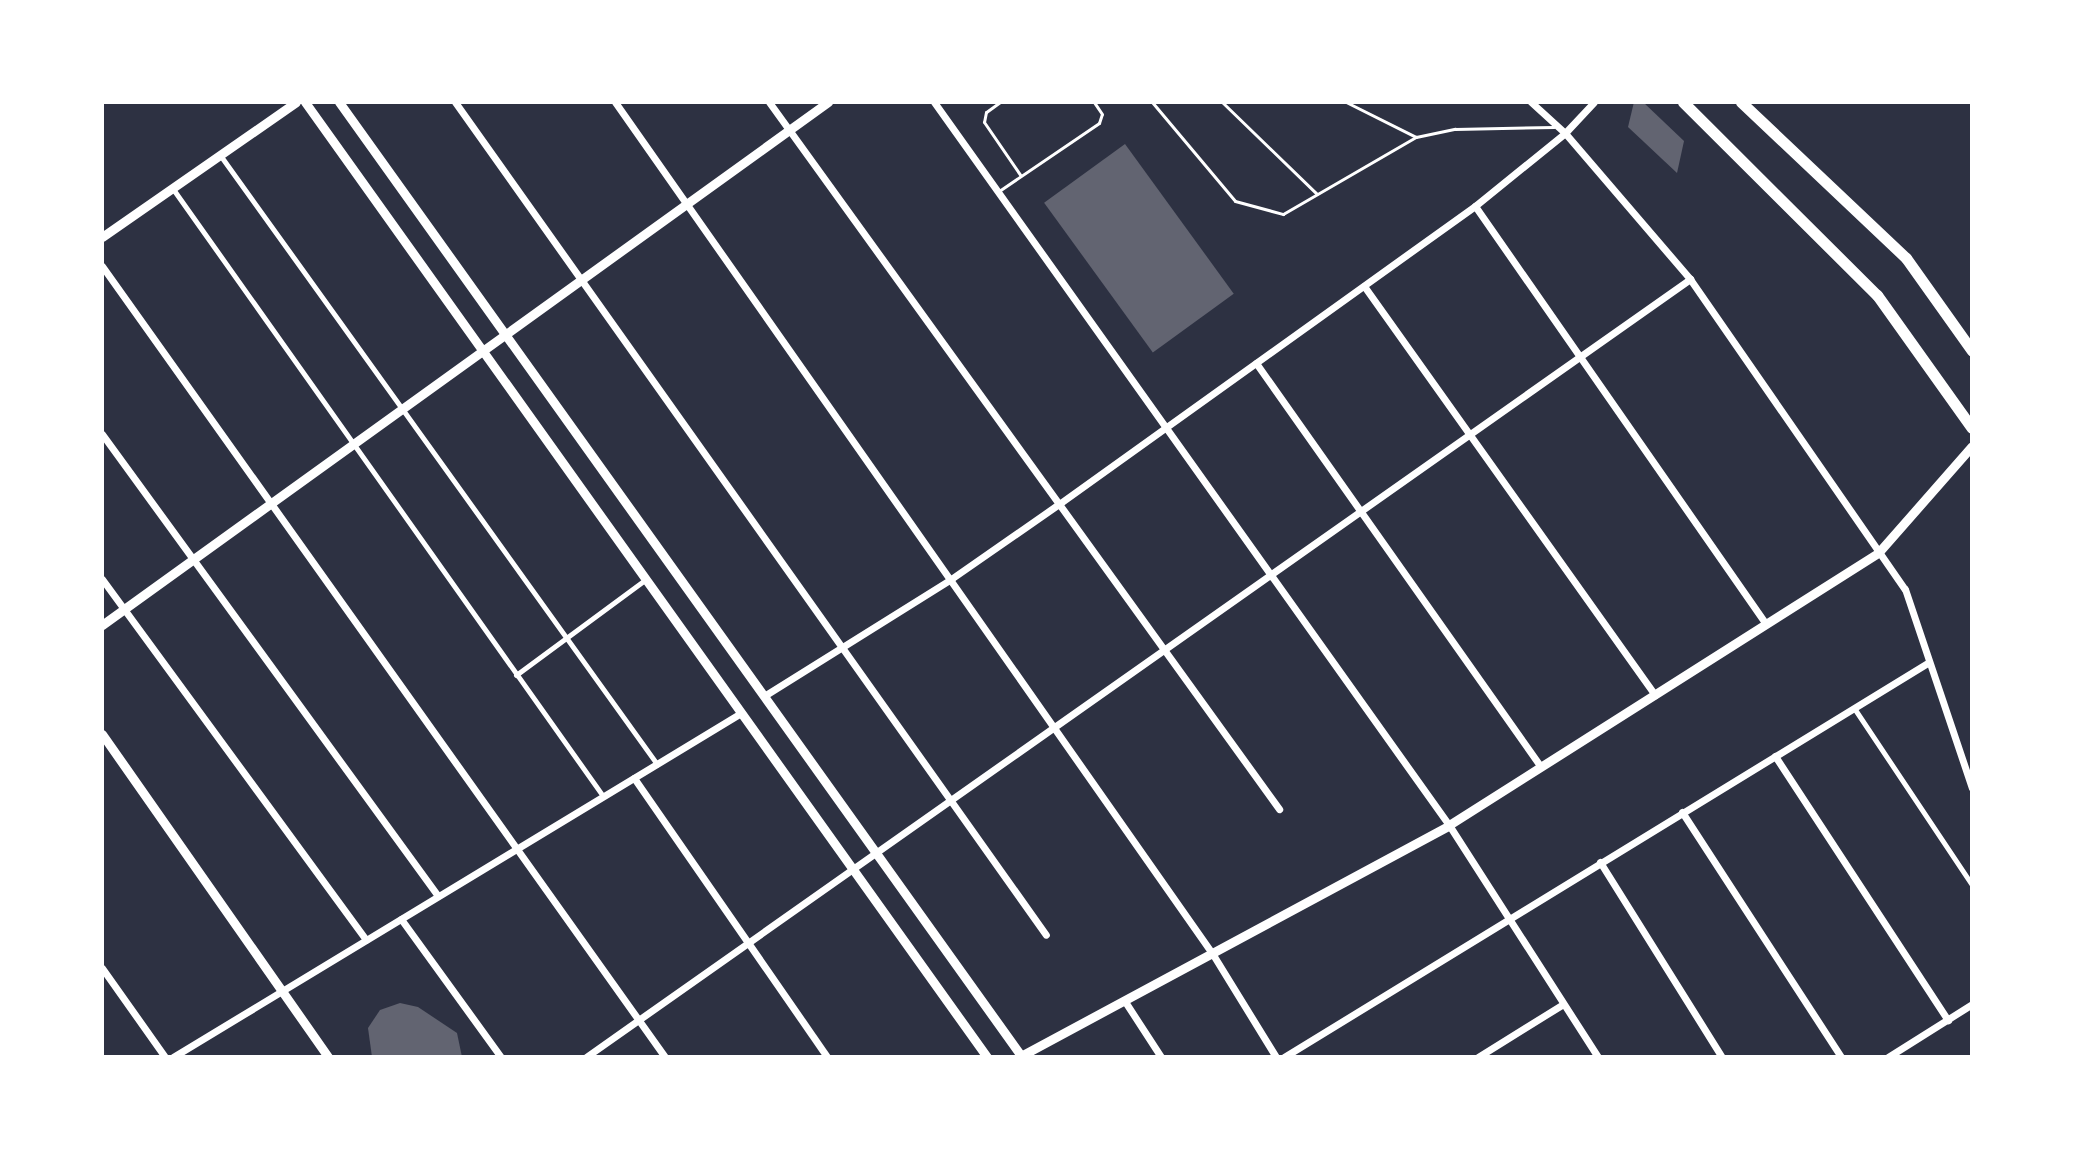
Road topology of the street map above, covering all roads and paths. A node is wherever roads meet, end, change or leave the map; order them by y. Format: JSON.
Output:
{"nodes":[{"id":1,"x":296,"y":102,"type":"edge"},
{"id":2,"x":305,"y":102,"type":"edge"},
{"id":3,"x":339,"y":102,"type":"edge"},
{"id":4,"x":455,"y":102,"type":"edge"},
{"id":5,"x":615,"y":102,"type":"edge"},
{"id":6,"x":769,"y":102,"type":"edge"},
{"id":7,"x":828,"y":102,"type":"edge"},
{"id":8,"x":934,"y":102,"type":"edge"},
{"id":9,"x":1000,"y":102,"type":"edge"},
{"id":10,"x":1094,"y":102,"type":"edge"},
{"id":11,"x":1152,"y":102,"type":"edge"},
{"id":12,"x":1222,"y":102,"type":"edge"},
{"id":13,"x":1346,"y":102,"type":"edge"},
{"id":14,"x":1531,"y":102,"type":"edge"},
{"id":15,"x":1594,"y":102,"type":"edge"},
{"id":16,"x":1683,"y":102,"type":"edge"},
{"id":17,"x":1741,"y":102,"type":"edge"},
{"id":18,"x":1562,"y":130,"type":"junction"},
{"id":19,"x":790,"y":131,"type":"junction"},
{"id":20,"x":1416,"y":137,"type":"junction"},
{"id":21,"x":220,"y":154,"type":"junction"},
{"id":22,"x":1021,"y":177,"type":"junction"},
{"id":23,"x":173,"y":188,"type":"junction"},
{"id":24,"x":999,"y":191,"type":"junction"},
{"id":25,"x":1317,"y":195,"type":"junction"},
{"id":26,"x":689,"y":206,"type":"junction"},
{"id":27,"x":1475,"y":206,"type":"junction"},
{"id":28,"x":102,"y":237,"type":"edge"},
{"id":29,"x":102,"y":266,"type":"edge"},
{"id":30,"x":1690,"y":279,"type":"junction"},
{"id":31,"x":583,"y":282,"type":"junction"},
{"id":32,"x":1364,"y":286,"type":"junction"},
{"id":33,"x":507,"y":337,"type":"junction"},
{"id":34,"x":1972,"y":351,"type":"edge"},
{"id":35,"x":484,"y":354,"type":"junction"},
{"id":36,"x":1580,"y":357,"type":"junction"},
{"id":37,"x":1256,"y":363,"type":"junction"},
{"id":38,"x":403,"y":411,"type":"junction"},
{"id":39,"x":1167,"y":427,"type":"junction"},
{"id":40,"x":1972,"y":428,"type":"edge"},
{"id":41,"x":102,"y":434,"type":"edge"},
{"id":42,"x":1469,"y":434,"type":"junction"},
{"id":43,"x":1972,"y":446,"type":"edge"},
{"id":44,"x":352,"y":447,"type":"junction"},
{"id":45,"x":273,"y":504,"type":"junction"},
{"id":46,"x":1059,"y":504,"type":"junction"},
{"id":47,"x":1360,"y":511,"type":"junction"},
{"id":48,"x":1878,"y":553,"type":"junction"},
{"id":49,"x":195,"y":559,"type":"junction"},
{"id":50,"x":1271,"y":574,"type":"junction"},
{"id":51,"x":102,"y":579,"type":"edge"},
{"id":52,"x":646,"y":579,"type":"junction"},
{"id":53,"x":951,"y":579,"type":"junction"},
{"id":54,"x":124,"y":609,"type":"junction"},
{"id":55,"x":1766,"y":624,"type":"junction"},
{"id":56,"x":102,"y":625,"type":"edge"},
{"id":57,"x":565,"y":637,"type":"junction"},
{"id":58,"x":843,"y":649,"type":"junction"},
{"id":59,"x":1164,"y":650,"type":"junction"},
{"id":60,"x":1929,"y":662,"type":"junction"},
{"id":61,"x":516,"y":675,"type":"junction"},
{"id":62,"x":1655,"y":695,"type":"junction"},
{"id":63,"x":764,"y":696,"type":"junction"},
{"id":64,"x":1854,"y":708,"type":"junction"},
{"id":65,"x":741,"y":713,"type":"junction"},
{"id":66,"x":1053,"y":727,"type":"junction"},
{"id":67,"x":102,"y":734,"type":"edge"},
{"id":68,"x":1775,"y":756,"type":"junction"},
{"id":69,"x":657,"y":764,"type":"junction"},
{"id":70,"x":1541,"y":767,"type":"junction"},
{"id":71,"x":634,"y":778,"type":"junction"},
{"id":72,"x":1972,"y":788,"type":"edge"},
{"id":73,"x":603,"y":796,"type":"junction"},
{"id":74,"x":950,"y":800,"type":"junction"},
{"id":75,"x":1279,"y":809,"type":"dead end"},
{"id":76,"x":1682,"y":812,"type":"junction"},
{"id":77,"x":1449,"y":825,"type":"junction"},
{"id":78,"x":519,"y":848,"type":"junction"},
{"id":79,"x":876,"y":853,"type":"junction"},
{"id":80,"x":1600,"y":862,"type":"junction"},
{"id":81,"x":853,"y":869,"type":"junction"},
{"id":82,"x":1972,"y":885,"type":"edge"},
{"id":83,"x":438,"y":896,"type":"junction"},
{"id":84,"x":1509,"y":918,"type":"junction"},
{"id":85,"x":401,"y":919,"type":"junction"},
{"id":86,"x":1046,"y":935,"type":"dead end"},
{"id":87,"x":366,"y":940,"type":"junction"},
{"id":88,"x":747,"y":944,"type":"junction"},
{"id":89,"x":1212,"y":953,"type":"junction"},
{"id":90,"x":102,"y":968,"type":"edge"},
{"id":91,"x":281,"y":992,"type":"junction"},
{"id":92,"x":1124,"y":1000,"type":"junction"},
{"id":93,"x":1563,"y":1004,"type":"junction"},
{"id":94,"x":1972,"y":1004,"type":"edge"},
{"id":95,"x":1948,"y":1020,"type":"junction"},
{"id":96,"x":637,"y":1021,"type":"junction"},
{"id":97,"x":165,"y":1057,"type":"edge"},
{"id":98,"x":173,"y":1057,"type":"edge"},
{"id":99,"x":328,"y":1057,"type":"edge"},
{"id":100,"x":501,"y":1057,"type":"edge"},
{"id":101,"x":586,"y":1057,"type":"edge"},
{"id":102,"x":665,"y":1057,"type":"edge"},
{"id":103,"x":827,"y":1057,"type":"edge"},
{"id":104,"x":987,"y":1057,"type":"edge"},
{"id":105,"x":1020,"y":1057,"type":"edge"},
{"id":106,"x":1161,"y":1057,"type":"edge"},
{"id":107,"x":1276,"y":1057,"type":"edge"},
{"id":108,"x":1284,"y":1057,"type":"edge"},
{"id":109,"x":1478,"y":1057,"type":"edge"},
{"id":110,"x":1598,"y":1057,"type":"edge"},
{"id":111,"x":1722,"y":1057,"type":"edge"},
{"id":112,"x":1841,"y":1057,"type":"edge"},
{"id":113,"x":1888,"y":1057,"type":"edge"}],
"edges":[{"from":1,"to":21,"type":"street"},
{"from":2,"to":35,"type":"street"},
{"from":3,"to":33,"type":"street"},
{"from":4,"to":31,"type":"street"},
{"from":5,"to":26,"type":"street"},
{"from":6,"to":19,"type":"street"},
{"from":7,"to":19,"type":"street"},
{"from":8,"to":24,"type":"street"},
{"from":9,"to":22,"type":"lane"},
{"from":10,"to":22,"type":"lane"},
{"from":11,"to":25,"type":"lane"},
{"from":12,"to":25,"type":"lane"},
{"from":13,"to":20,"type":"lane"},
{"from":14,"to":18,"type":"street"},
{"from":15,"to":18,"type":"street"},
{"from":16,"to":40,"type":"main road"},
{"from":17,"to":34,"type":"main road"},
{"from":18,"to":20,"type":"lane"},
{"from":18,"to":27,"type":"street"},
{"from":18,"to":30,"type":"street"},
{"from":19,"to":26,"type":"street"},
{"from":19,"to":46,"type":"street"},
{"from":20,"to":25,"type":"lane"},
{"from":21,"to":23,"type":"street"},
{"from":21,"to":38,"type":"street"},
{"from":22,"to":24,"type":"lane"},
{"from":23,"to":28,"type":"street"},
{"from":23,"to":44,"type":"street"},
{"from":24,"to":39,"type":"street"},
{"from":26,"to":31,"type":"street"},
{"from":26,"to":53,"type":"street"},
{"from":27,"to":32,"type":"street"},
{"from":27,"to":36,"type":"street"},
{"from":29,"to":45,"type":"street"},
{"from":30,"to":36,"type":"street"},
{"from":30,"to":48,"type":"street"},
{"from":31,"to":33,"type":"street"},
{"from":31,"to":58,"type":"street"},
{"from":32,"to":37,"type":"street"},
{"from":32,"to":42,"type":"street"},
{"from":33,"to":35,"type":"street"},
{"from":33,"to":63,"type":"street"},
{"from":35,"to":38,"type":"street"},
{"from":35,"to":52,"type":"street"},
{"from":36,"to":42,"type":"street"},
{"from":36,"to":55,"type":"street"},
{"from":37,"to":39,"type":"street"},
{"from":37,"to":47,"type":"street"},
{"from":38,"to":44,"type":"street"},
{"from":38,"to":57,"type":"street"},
{"from":39,"to":46,"type":"street"},
{"from":39,"to":50,"type":"street"},
{"from":41,"to":49,"type":"street"},
{"from":42,"to":47,"type":"street"},
{"from":42,"to":62,"type":"street"},
{"from":43,"to":48,"type":"street"},
{"from":44,"to":45,"type":"street"},
{"from":44,"to":61,"type":"street"},
{"from":45,"to":49,"type":"street"},
{"from":45,"to":78,"type":"street"},
{"from":46,"to":53,"type":"street"},
{"from":46,"to":59,"type":"street"},
{"from":47,"to":50,"type":"street"},
{"from":47,"to":70,"type":"street"},
{"from":48,"to":55,"type":"street"},
{"from":48,"to":60,"type":"street"},
{"from":49,"to":54,"type":"street"},
{"from":49,"to":83,"type":"street"},
{"from":50,"to":59,"type":"street"},
{"from":50,"to":77,"type":"street"},
{"from":51,"to":54,"type":"street"},
{"from":52,"to":57,"type":"street"},
{"from":52,"to":65,"type":"street"},
{"from":53,"to":58,"type":"street"},
{"from":53,"to":66,"type":"street"},
{"from":54,"to":56,"type":"street"},
{"from":54,"to":87,"type":"street"},
{"from":55,"to":62,"type":"street"},
{"from":57,"to":61,"type":"street"},
{"from":57,"to":69,"type":"street"},
{"from":58,"to":63,"type":"street"},
{"from":58,"to":74,"type":"street"},
{"from":59,"to":66,"type":"street"},
{"from":59,"to":75,"type":"street"},
{"from":60,"to":64,"type":"street"},
{"from":60,"to":72,"type":"street"},
{"from":61,"to":73,"type":"street"},
{"from":62,"to":70,"type":"street"},
{"from":63,"to":79,"type":"street"},
{"from":64,"to":68,"type":"street"},
{"from":64,"to":82,"type":"street"},
{"from":65,"to":69,"type":"street"},
{"from":65,"to":81,"type":"street"},
{"from":66,"to":74,"type":"street"},
{"from":66,"to":89,"type":"street"},
{"from":67,"to":91,"type":"street"},
{"from":68,"to":76,"type":"street"},
{"from":68,"to":95,"type":"street"},
{"from":69,"to":71,"type":"street"},
{"from":70,"to":77,"type":"street"},
{"from":71,"to":73,"type":"street"},
{"from":71,"to":88,"type":"street"},
{"from":73,"to":78,"type":"street"},
{"from":74,"to":79,"type":"street"},
{"from":74,"to":86,"type":"street"},
{"from":76,"to":80,"type":"street"},
{"from":76,"to":112,"type":"street"},
{"from":77,"to":84,"type":"street"},
{"from":77,"to":89,"type":"street"},
{"from":78,"to":83,"type":"street"},
{"from":78,"to":96,"type":"street"},
{"from":79,"to":81,"type":"street"},
{"from":79,"to":105,"type":"street"},
{"from":80,"to":84,"type":"street"},
{"from":80,"to":111,"type":"street"},
{"from":81,"to":88,"type":"street"},
{"from":81,"to":104,"type":"street"},
{"from":83,"to":85,"type":"street"},
{"from":84,"to":93,"type":"street"},
{"from":84,"to":108,"type":"street"},
{"from":85,"to":87,"type":"street"},
{"from":85,"to":100,"type":"street"},
{"from":87,"to":91,"type":"street"},
{"from":88,"to":96,"type":"street"},
{"from":88,"to":103,"type":"street"},
{"from":89,"to":92,"type":"street"},
{"from":89,"to":107,"type":"street"},
{"from":90,"to":97,"type":"street"},
{"from":91,"to":98,"type":"street"},
{"from":91,"to":99,"type":"street"},
{"from":92,"to":105,"type":"street"},
{"from":92,"to":106,"type":"street"},
{"from":93,"to":109,"type":"street"},
{"from":93,"to":110,"type":"street"},
{"from":94,"to":95,"type":"street"},
{"from":95,"to":113,"type":"street"},
{"from":96,"to":101,"type":"street"},
{"from":96,"to":102,"type":"street"}]}
